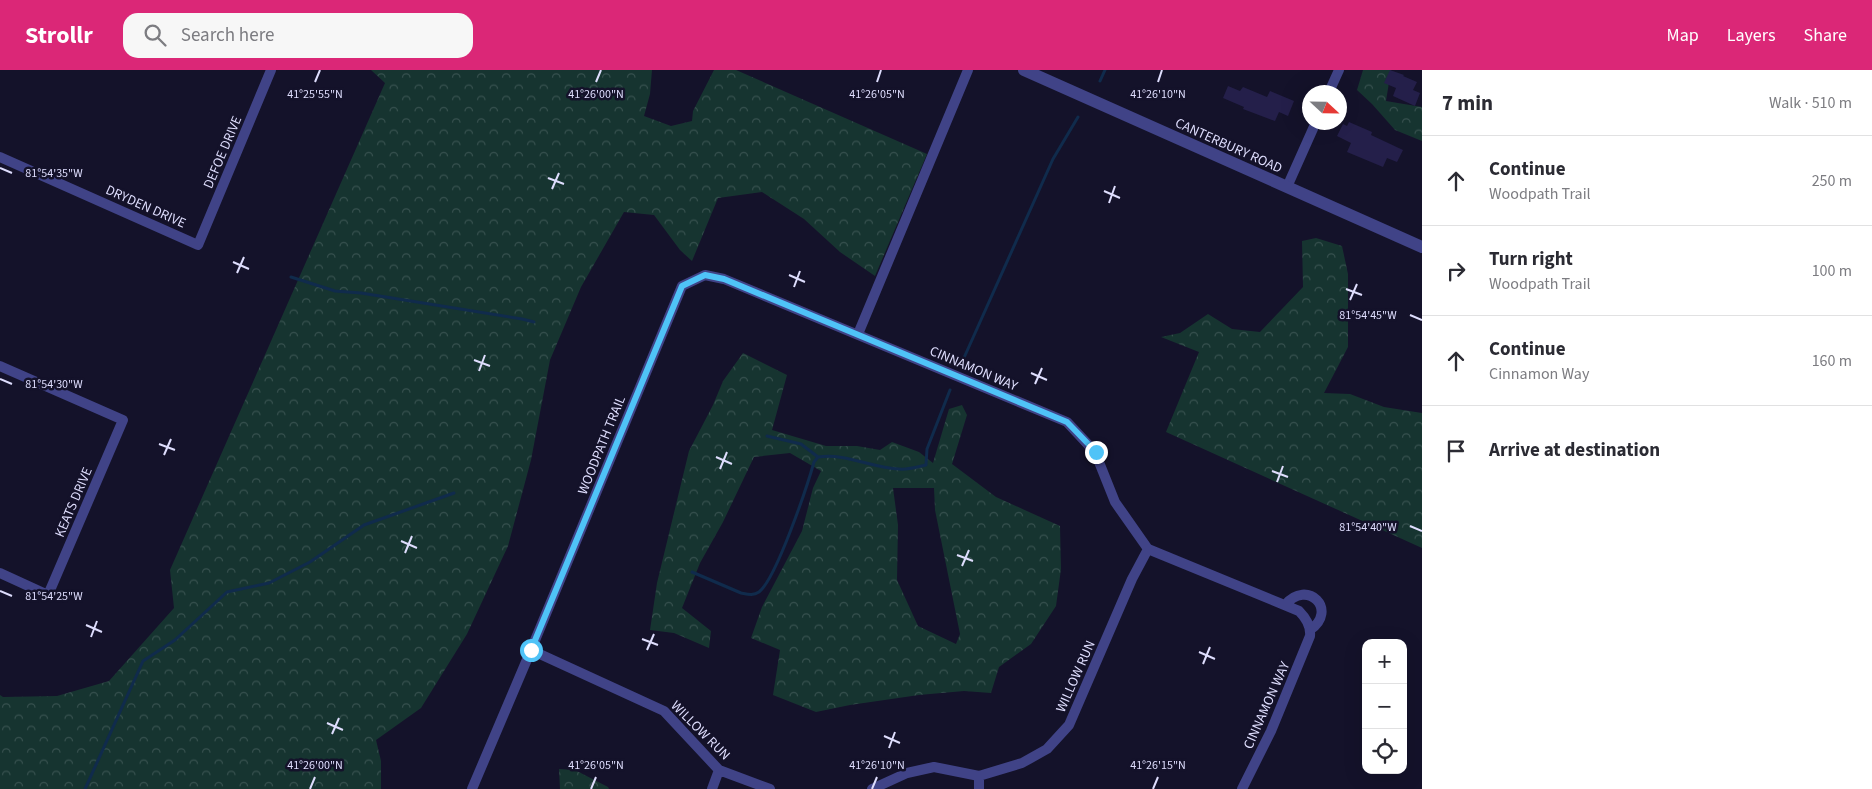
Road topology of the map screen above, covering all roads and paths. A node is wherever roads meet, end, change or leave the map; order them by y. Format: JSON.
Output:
{"nodes":[{"id":1,"x":272,"y":70,"type":"edge"},
{"id":2,"x":968,"y":70,"type":"edge"},
{"id":3,"x":1024,"y":70,"type":"edge"},
{"id":4,"x":1339,"y":70,"type":"edge"},
{"id":5,"x":1332,"y":85,"type":"edge"},
{"id":6,"x":1312,"y":130,"type":"edge"},
{"id":7,"x":0,"y":157,"type":"edge"},
{"id":8,"x":1287,"y":187,"type":"junction"},
{"id":9,"x":198,"y":245,"type":"joint"},
{"id":10,"x":1422,"y":247,"type":"edge"},
{"id":11,"x":858,"y":334,"type":"junction"},
{"id":12,"x":0,"y":366,"type":"edge"},
{"id":13,"x":1148,"y":550,"type":"junction"},
{"id":14,"x":0,"y":573,"type":"edge"},
{"id":15,"x":1285,"y":605,"type":"junction"},
{"id":16,"x":1310,"y":630,"type":"junction"},
{"id":17,"x":531,"y":650,"type":"junction"},
{"id":18,"x":719,"y":770,"type":"junction"},
{"id":19,"x":979,"y":776,"type":"junction"},
{"id":20,"x":472,"y":789,"type":"edge"},
{"id":21,"x":712,"y":789,"type":"edge"},
{"id":22,"x":770,"y":789,"type":"edge"},
{"id":23,"x":872,"y":789,"type":"edge"},
{"id":24,"x":979,"y":789,"type":"edge"},
{"id":25,"x":1242,"y":789,"type":"edge"}],
"edges":[{"from":1,"to":9,"type":"street","name":"DEFOE DRIVE"},
{"from":2,"to":11,"type":"street"},
{"from":3,"to":8,"type":"street","name":"CANTERBURY ROAD"},
{"from":4,"to":5,"type":"street"},
{"from":6,"to":8,"type":"street"},
{"from":7,"to":9,"type":"street","name":"DRYDEN DRIVE"},
{"from":8,"to":10,"type":"street","name":"CANTERBURY ROAD"},
{"from":11,"to":13,"type":"street","name":"CINNAMON WAY"},
{"from":11,"to":17,"type":"street","name":"WOODPATH TRAIL"},
{"from":12,"to":14,"type":"street","name":"KEATS DRIVE"},
{"from":13,"to":15,"type":"street"},
{"from":13,"to":19,"type":"street","name":"WILLOW RUN"},
{"from":15,"to":16,"type":"street"},
{"from":15,"to":16,"type":"street","name":"CINNAMON WAY"},
{"from":16,"to":25,"type":"street","name":"CINNAMON WAY"},
{"from":17,"to":18,"type":"street","name":"WILLOW RUN"},
{"from":17,"to":20,"type":"street","name":"WOODPATH TRAIL"},
{"from":18,"to":21,"type":"street"},
{"from":18,"to":22,"type":"street","name":"WILLOW RUN"},
{"from":19,"to":23,"type":"street","name":"WILLOW RUN"},
{"from":19,"to":24,"type":"street"}]}
